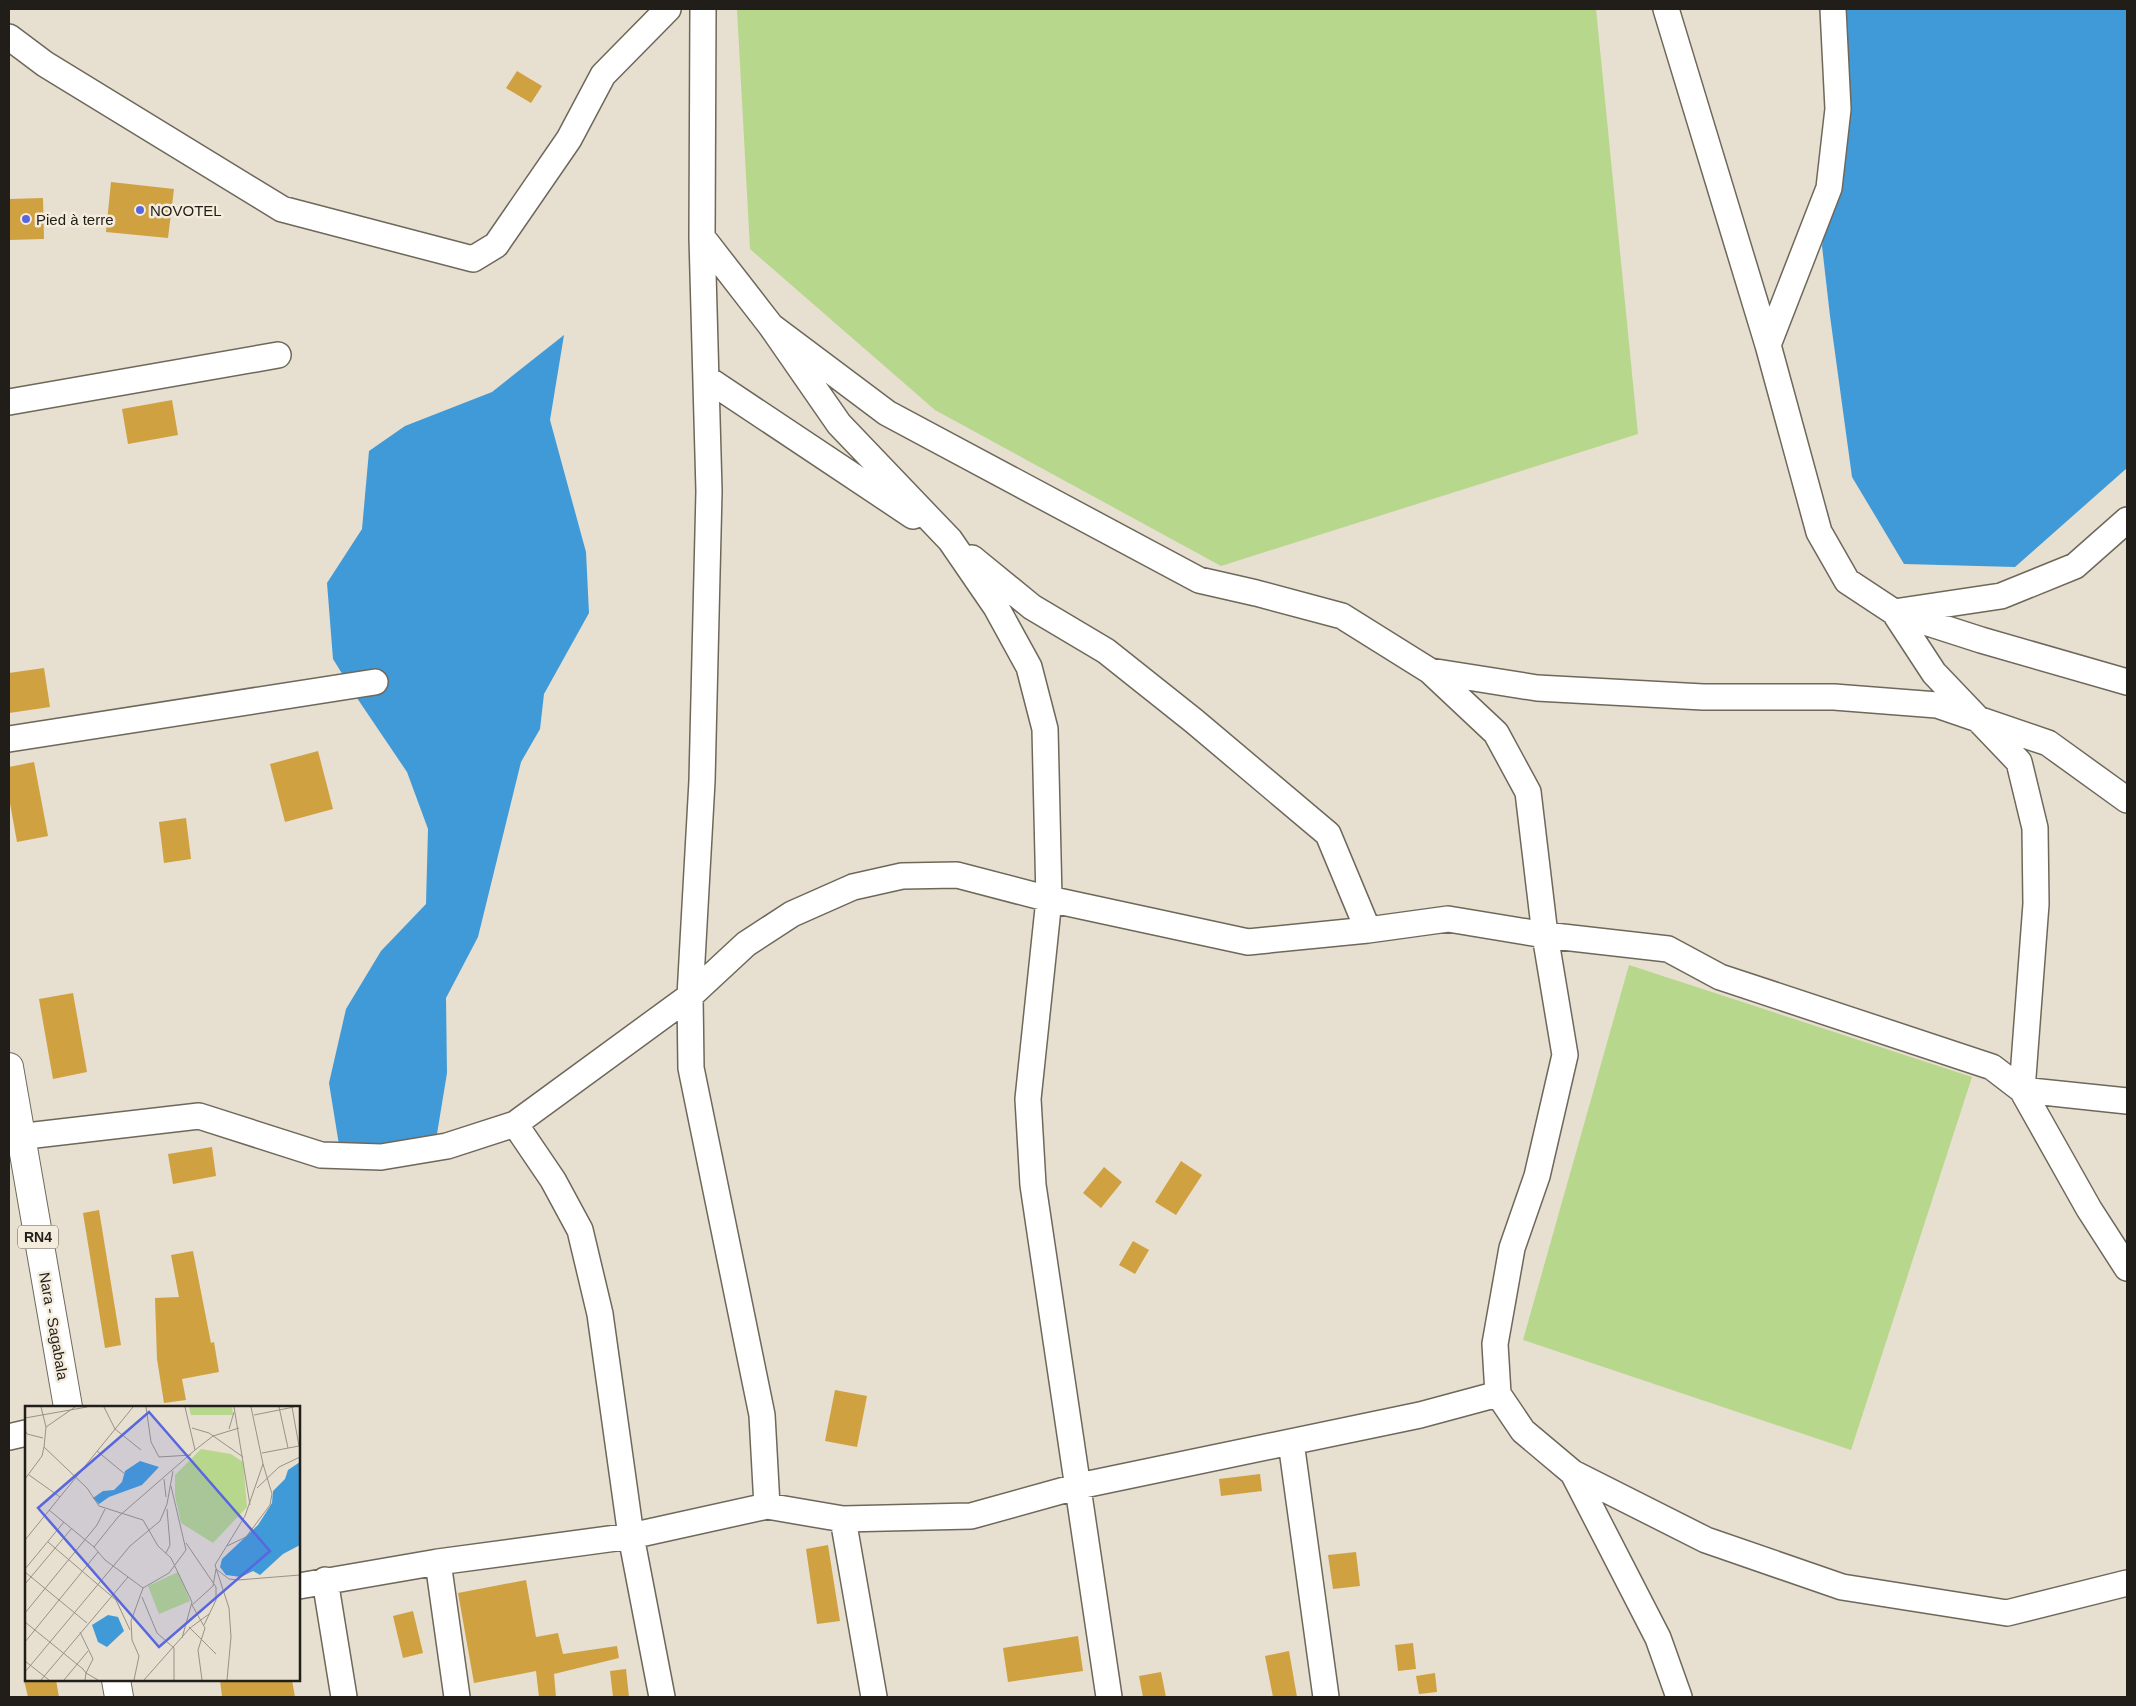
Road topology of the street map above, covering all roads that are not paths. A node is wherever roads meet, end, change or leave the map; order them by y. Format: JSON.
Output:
{"nodes":[{"id":1,"x":668,"y":9,"type":"edge"},
{"id":2,"x":703,"y":9,"type":"edge"},
{"id":3,"x":1666,"y":9,"type":"edge"},
{"id":4,"x":1833,"y":9,"type":"edge"},
{"id":5,"x":9,"y":37,"type":"edge"},
{"id":6,"x":702,"y":237,"type":"junction"},
{"id":7,"x":771,"y":326,"type":"junction"},
{"id":8,"x":1768,"y":345,"type":"junction"},
{"id":9,"x":278,"y":356,"type":"dead end"},
{"id":10,"x":706,"y":378,"type":"junction"},
{"id":11,"x":9,"y":402,"type":"edge"},
{"id":12,"x":2127,"y":520,"type":"edge"},
{"id":13,"x":950,"y":540,"type":"junction"},
{"id":14,"x":1894,"y":612,"type":"junction"},
{"id":15,"x":1430,"y":671,"type":"junction"},
{"id":16,"x":375,"y":682,"type":"dead end"},
{"id":17,"x":2127,"y":682,"type":"edge"},
{"id":18,"x":1978,"y":719,"type":"junction"},
{"id":19,"x":9,"y":739,"type":"edge"},
{"id":20,"x":2127,"y":800,"type":"edge"},
{"id":21,"x":1049,"y":899,"type":"junction"},
{"id":22,"x":1368,"y":930,"type":"junction"},
{"id":23,"x":1545,"y":935,"type":"junction"},
{"id":24,"x":690,"y":996,"type":"junction"},
{"id":25,"x":9,"y":1067,"type":"edge"},
{"id":26,"x":2022,"y":1090,"type":"junction"},
{"id":27,"x":2127,"y":1101,"type":"edge"},
{"id":28,"x":514,"y":1124,"type":"junction"},
{"id":29,"x":15,"y":1137,"type":"edge"},
{"id":30,"x":2127,"y":1268,"type":"edge"},
{"id":31,"x":1498,"y":1394,"type":"junction"},
{"id":32,"x":68,"y":1406,"type":"edge"},
{"id":33,"x":25,"y":1433,"type":"edge"},
{"id":34,"x":9,"y":1437,"type":"edge"},
{"id":35,"x":1291,"y":1442,"type":"junction"},
{"id":36,"x":1573,"y":1473,"type":"junction"},
{"id":37,"x":1079,"y":1486,"type":"junction"},
{"id":38,"x":767,"y":1506,"type":"junction"},
{"id":39,"x":843,"y":1519,"type":"junction"},
{"id":40,"x":630,"y":1536,"type":"junction"},
{"id":41,"x":438,"y":1562,"type":"junction"},
{"id":42,"x":326,"y":1580,"type":"junction"},
{"id":43,"x":2127,"y":1583,"type":"edge"},
{"id":44,"x":300,"y":1586,"type":"edge"},
{"id":45,"x":116,"y":1681,"type":"edge"},
{"id":46,"x":119,"y":1697,"type":"edge"},
{"id":47,"x":344,"y":1697,"type":"edge"},
{"id":48,"x":457,"y":1697,"type":"edge"},
{"id":49,"x":662,"y":1697,"type":"edge"},
{"id":50,"x":874,"y":1697,"type":"edge"},
{"id":51,"x":1109,"y":1697,"type":"edge"},
{"id":52,"x":1326,"y":1697,"type":"edge"},
{"id":53,"x":1679,"y":1697,"type":"edge"}],
"edges":[{"from":1,"to":5,"type":"street"},
{"from":2,"to":6,"type":"street"},
{"from":3,"to":8,"type":"street"},
{"from":4,"to":8,"type":"street"},
{"from":6,"to":7,"type":"street"},
{"from":6,"to":10,"type":"street"},
{"from":7,"to":13,"type":"street"},
{"from":7,"to":15,"type":"street"},
{"from":8,"to":14,"type":"street"},
{"from":9,"to":11,"type":"street"},
{"from":10,"to":13,"type":"street"},
{"from":10,"to":24,"type":"street"},
{"from":12,"to":14,"type":"street"},
{"from":13,"to":21,"type":"street"},
{"from":13,"to":22,"type":"street"},
{"from":14,"to":17,"type":"street"},
{"from":14,"to":18,"type":"street"},
{"from":15,"to":18,"type":"street"},
{"from":15,"to":23,"type":"street"},
{"from":16,"to":19,"type":"street"},
{"from":18,"to":20,"type":"street"},
{"from":18,"to":26,"type":"street"},
{"from":21,"to":22,"type":"street"},
{"from":21,"to":24,"type":"street"},
{"from":21,"to":37,"type":"street"},
{"from":22,"to":23,"type":"street"},
{"from":23,"to":26,"type":"street"},
{"from":23,"to":31,"type":"street"},
{"from":24,"to":28,"type":"street"},
{"from":24,"to":38,"type":"street"},
{"from":25,"to":29,"type":"main road","name":"Nara - Sagabala","number":"RN4"},
{"from":26,"to":27,"type":"street"},
{"from":26,"to":30,"type":"street"},
{"from":28,"to":29,"type":"street"},
{"from":28,"to":40,"type":"street"},
{"from":29,"to":32,"type":"main road","name":"Nara - Sagabala","number":"RN4"},
{"from":31,"to":35,"type":"street"},
{"from":31,"to":36,"type":"street"},
{"from":33,"to":34,"type":"street"},
{"from":35,"to":37,"type":"street"},
{"from":35,"to":52,"type":"street"},
{"from":36,"to":43,"type":"street"},
{"from":36,"to":53,"type":"street"},
{"from":37,"to":39,"type":"street"},
{"from":37,"to":51,"type":"street"},
{"from":38,"to":39,"type":"street"},
{"from":38,"to":40,"type":"street"},
{"from":39,"to":50,"type":"street"},
{"from":40,"to":41,"type":"street"},
{"from":40,"to":49,"type":"street"},
{"from":41,"to":42,"type":"street"},
{"from":41,"to":48,"type":"street"},
{"from":42,"to":44,"type":"street"},
{"from":42,"to":47,"type":"street"},
{"from":45,"to":46,"type":"main road"}]}
